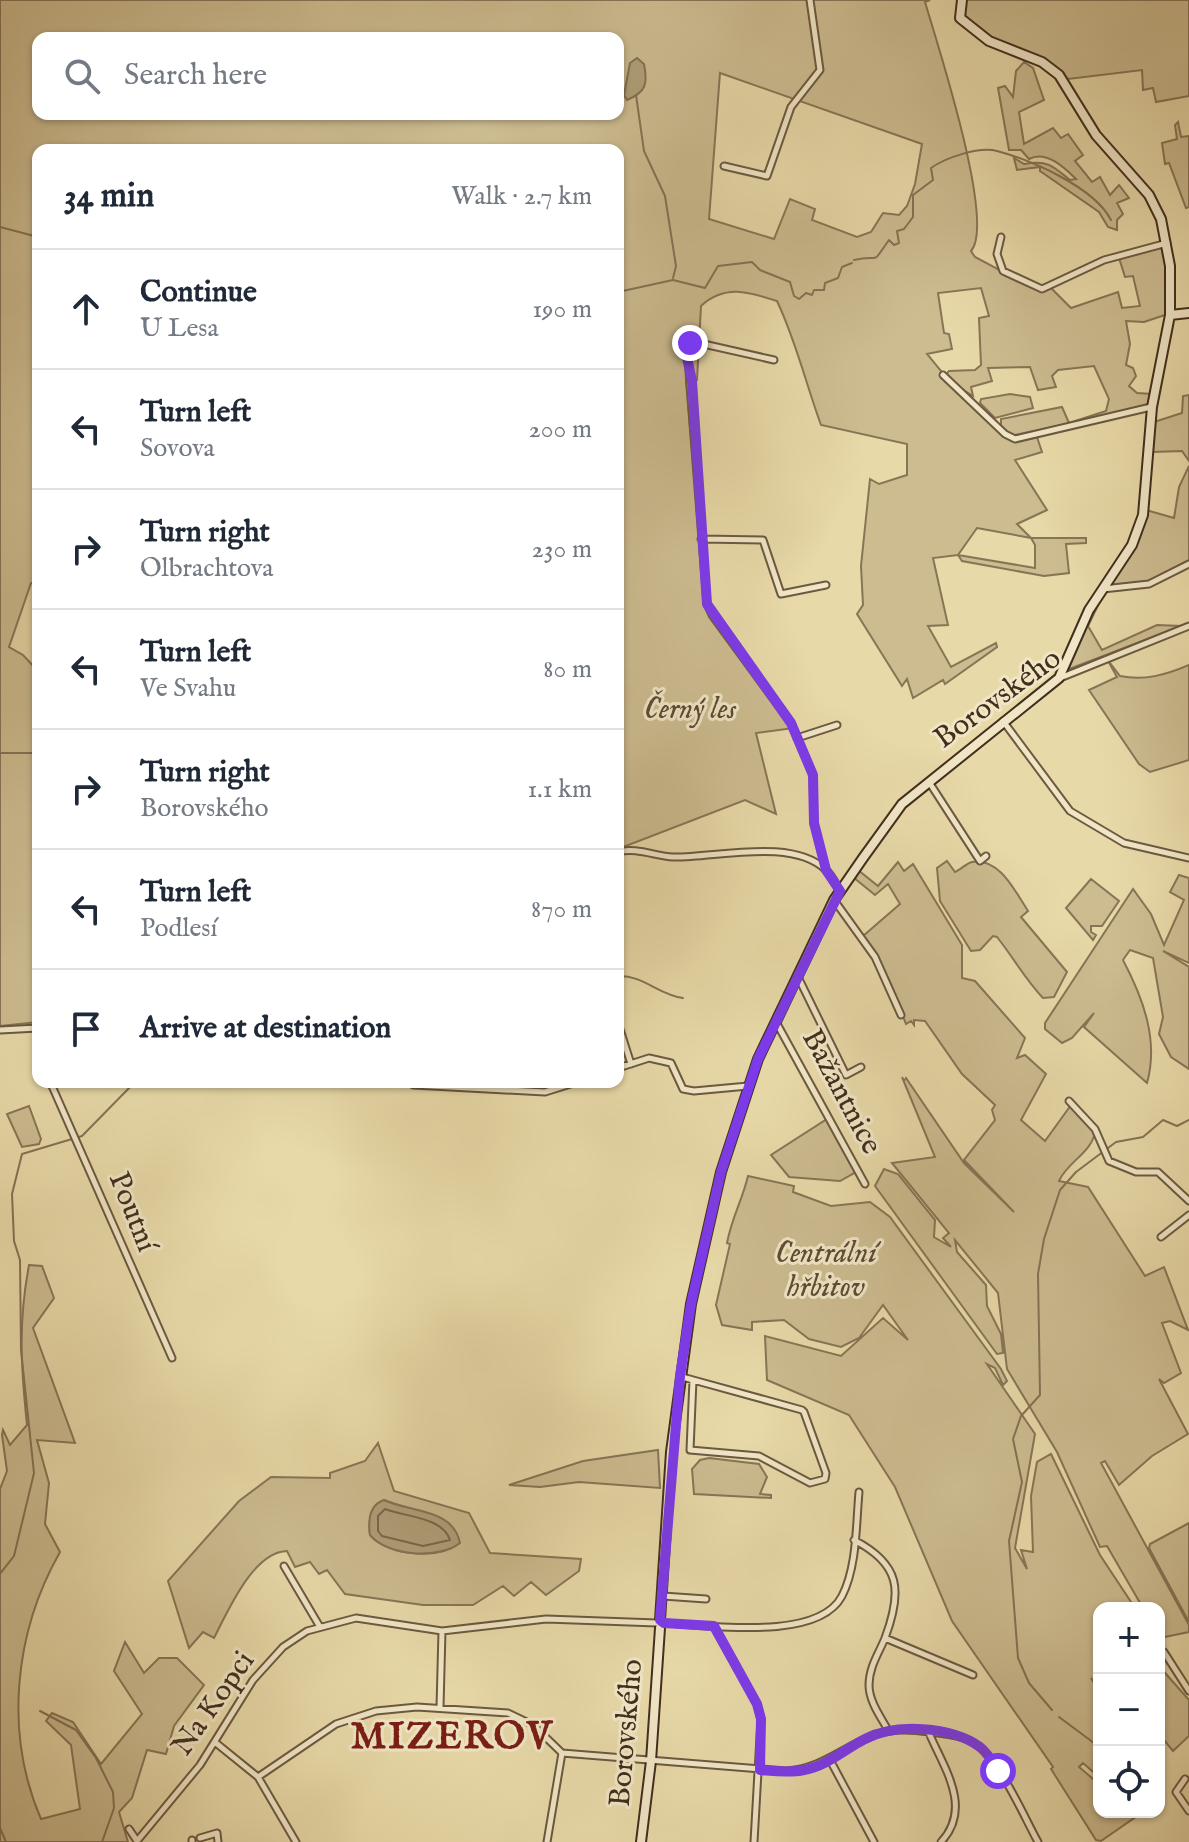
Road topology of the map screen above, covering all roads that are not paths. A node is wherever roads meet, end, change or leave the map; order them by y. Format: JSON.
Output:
{"nodes":[{"id":1,"x":810,"y":0,"type":"edge"},
{"id":2,"x":962,"y":0,"type":"edge"},
{"id":3,"x":724,"y":166,"type":"dead end"},
{"id":4,"x":1001,"y":237,"type":"dead end"},
{"id":5,"x":1168,"y":243,"type":"junction"},
{"id":6,"x":1189,"y":313,"type":"edge"},
{"id":7,"x":1170,"y":315,"type":"junction"},
{"id":8,"x":774,"y":360,"type":"dead end"},
{"id":9,"x":943,"y":375,"type":"dead end"},
{"id":10,"x":1152,"y":407,"type":"junction"},
{"id":11,"x":701,"y":539,"type":"junction"},
{"id":12,"x":1189,"y":564,"type":"edge"},
{"id":13,"x":826,"y":585,"type":"dead end"},
{"id":14,"x":1102,"y":589,"type":"junction"},
{"id":15,"x":1189,"y":626,"type":"edge"},
{"id":16,"x":1067,"y":670,"type":"junction"},
{"id":17,"x":1002,"y":720,"type":"junction"},
{"id":18,"x":837,"y":725,"type":"dead end"},
{"id":19,"x":797,"y":738,"type":"junction"},
{"id":20,"x":928,"y":781,"type":"junction"},
{"id":21,"x":624,"y":851,"type":"edge"},
{"id":22,"x":986,"y":856,"type":"dead end"},
{"id":23,"x":1189,"y":858,"type":"edge"},
{"id":24,"x":826,"y":870,"type":"junction"},
{"id":25,"x":840,"y":891,"type":"junction"},
{"id":26,"x":834,"y":900,"type":"junction"},
{"id":27,"x":798,"y":976,"type":"junction"},
{"id":28,"x":901,"y":1015,"type":"dead end"},
{"id":29,"x":776,"y":1022,"type":"junction"},
{"id":30,"x":32,"y":1028,"type":"edge"},
{"id":31,"x":0,"y":1030,"type":"edge"},
{"id":32,"x":624,"y":1042,"type":"edge"},
{"id":33,"x":631,"y":1064,"type":"junction"},
{"id":34,"x":624,"y":1066,"type":"edge"},
{"id":35,"x":861,"y":1067,"type":"dead end"},
{"id":36,"x":748,"y":1086,"type":"junction"},
{"id":37,"x":57,"y":1088,"type":"edge"},
{"id":38,"x":470,"y":1088,"type":"edge"},
{"id":39,"x":558,"y":1088,"type":"edge"},
{"id":40,"x":1069,"y":1101,"type":"dead end"},
{"id":41,"x":865,"y":1184,"type":"dead end"},
{"id":42,"x":1189,"y":1201,"type":"edge"},
{"id":43,"x":1189,"y":1215,"type":"edge"},
{"id":44,"x":1161,"y":1237,"type":"dead end"},
{"id":45,"x":172,"y":1358,"type":"dead end"},
{"id":46,"x":680,"y":1376,"type":"junction"},
{"id":47,"x":693,"y":1380,"type":"junction"},
{"id":48,"x":859,"y":1492,"type":"dead end"},
{"id":49,"x":854,"y":1540,"type":"junction"},
{"id":50,"x":284,"y":1566,"type":"dead end"},
{"id":51,"x":662,"y":1596,"type":"junction"},
{"id":52,"x":706,"y":1599,"type":"dead end"},
{"id":53,"x":660,"y":1623,"type":"junction"},
{"id":54,"x":714,"y":1626,"type":"junction"},
{"id":55,"x":320,"y":1627,"type":"junction"},
{"id":56,"x":442,"y":1631,"type":"junction"},
{"id":57,"x":885,"y":1638,"type":"junction"},
{"id":58,"x":1165,"y":1654,"type":"edge"},
{"id":59,"x":973,"y":1675,"type":"dead end"},
{"id":60,"x":1189,"y":1691,"type":"edge"},
{"id":61,"x":440,"y":1707,"type":"junction"},
{"id":62,"x":888,"y":1730,"type":"junction"},
{"id":63,"x":929,"y":1732,"type":"junction"},
{"id":64,"x":216,"y":1743,"type":"junction"},
{"id":65,"x":562,"y":1753,"type":"junction"},
{"id":66,"x":830,"y":1760,"type":"junction"},
{"id":67,"x":651,"y":1761,"type":"junction"},
{"id":68,"x":760,"y":1770,"type":"junction"},
{"id":69,"x":258,"y":1777,"type":"junction"},
{"id":70,"x":1185,"y":1779,"type":"dead end"},
{"id":71,"x":1189,"y":1811,"type":"edge"},
{"id":72,"x":129,"y":1829,"type":"dead end"},
{"id":73,"x":200,"y":1838,"type":"dead end"},
{"id":74,"x":1036,"y":1839,"type":"edge"},
{"id":75,"x":137,"y":1841,"type":"edge"},
{"id":76,"x":218,"y":1842,"type":"edge"},
{"id":77,"x":296,"y":1842,"type":"edge"},
{"id":78,"x":547,"y":1842,"type":"edge"},
{"id":79,"x":641,"y":1842,"type":"edge"},
{"id":80,"x":754,"y":1842,"type":"edge"},
{"id":81,"x":874,"y":1842,"type":"edge"},
{"id":82,"x":941,"y":1842,"type":"edge"}],
"edges":[{"from":1,"to":3,"type":"street"},
{"from":2,"to":5,"type":"main road"},
{"from":4,"to":5,"type":"street"},
{"from":5,"to":7,"type":"main road"},
{"from":6,"to":7,"type":"main road"},
{"from":7,"to":10,"type":"main road"},
{"from":8,"to":11,"type":"street"},
{"from":9,"to":10,"type":"street"},
{"from":10,"to":14,"type":"main road"},
{"from":11,"to":13,"type":"street"},
{"from":11,"to":19,"type":"street"},
{"from":12,"to":14,"type":"street"},
{"from":14,"to":16,"type":"main road"},
{"from":15,"to":16,"type":"street","name":"Borovského"},
{"from":16,"to":17,"type":"main road","name":"Borovského"},
{"from":17,"to":20,"type":"main road","name":"Borovského"},
{"from":17,"to":23,"type":"street"},
{"from":18,"to":19,"type":"street"},
{"from":19,"to":24,"type":"street"},
{"from":20,"to":22,"type":"street","name":"Borovského"},
{"from":20,"to":25,"type":"main road","name":"Borovského"},
{"from":21,"to":24,"type":"street"},
{"from":24,"to":25,"type":"street"},
{"from":25,"to":26,"type":"main road","name":"Borovského"},
{"from":26,"to":27,"type":"main road","name":"Borovského"},
{"from":26,"to":28,"type":"street"},
{"from":27,"to":29,"type":"main road","name":"Borovského"},
{"from":27,"to":35,"type":"street"},
{"from":29,"to":36,"type":"main road","name":"Borovského"},
{"from":29,"to":41,"type":"street","name":"Bažantnice"},
{"from":30,"to":31,"type":"street"},
{"from":32,"to":33,"type":"street"},
{"from":33,"to":34,"type":"street"},
{"from":33,"to":36,"type":"street"},
{"from":36,"to":46,"type":"main road","name":"Borovského"},
{"from":37,"to":45,"type":"street","name":"Poutní"},
{"from":38,"to":39,"type":"street"},
{"from":40,"to":42,"type":"street"},
{"from":43,"to":44,"type":"street"},
{"from":46,"to":47,"type":"street"},
{"from":46,"to":51,"type":"main road","name":"Borovského"},
{"from":47,"to":47,"type":"street"},
{"from":48,"to":49,"type":"street","name":"Na Kopci"},
{"from":49,"to":54,"type":"street","name":"Na Kopci"},
{"from":49,"to":57,"type":"street"},
{"from":50,"to":55,"type":"street"},
{"from":51,"to":52,"type":"street"},
{"from":51,"to":53,"type":"main road","name":"Borovského"},
{"from":53,"to":54,"type":"street","name":"Na Kopci"},
{"from":53,"to":56,"type":"street","name":"Na Kopci"},
{"from":53,"to":67,"type":"main road","name":"Borovského"},
{"from":54,"to":68,"type":"street"},
{"from":55,"to":56,"type":"street","name":"Na Kopci"},
{"from":55,"to":64,"type":"street","name":"Na Kopci"},
{"from":56,"to":61,"type":"street"},
{"from":57,"to":59,"type":"street"},
{"from":57,"to":62,"type":"street"},
{"from":58,"to":60,"type":"street"},
{"from":61,"to":65,"type":"street"},
{"from":61,"to":69,"type":"street"},
{"from":62,"to":63,"type":"street"},
{"from":62,"to":66,"type":"street"},
{"from":63,"to":74,"type":"street"},
{"from":63,"to":82,"type":"street"},
{"from":64,"to":69,"type":"street"},
{"from":64,"to":75,"type":"street","name":"Na Kopci"},
{"from":65,"to":67,"type":"street"},
{"from":65,"to":78,"type":"street"},
{"from":66,"to":68,"type":"street"},
{"from":66,"to":81,"type":"street"},
{"from":67,"to":68,"type":"street"},
{"from":67,"to":79,"type":"main road","name":"Borovského"},
{"from":68,"to":80,"type":"street"},
{"from":69,"to":77,"type":"street"},
{"from":70,"to":71,"type":"street"},
{"from":72,"to":75,"type":"street"},
{"from":73,"to":76,"type":"street"}]}
